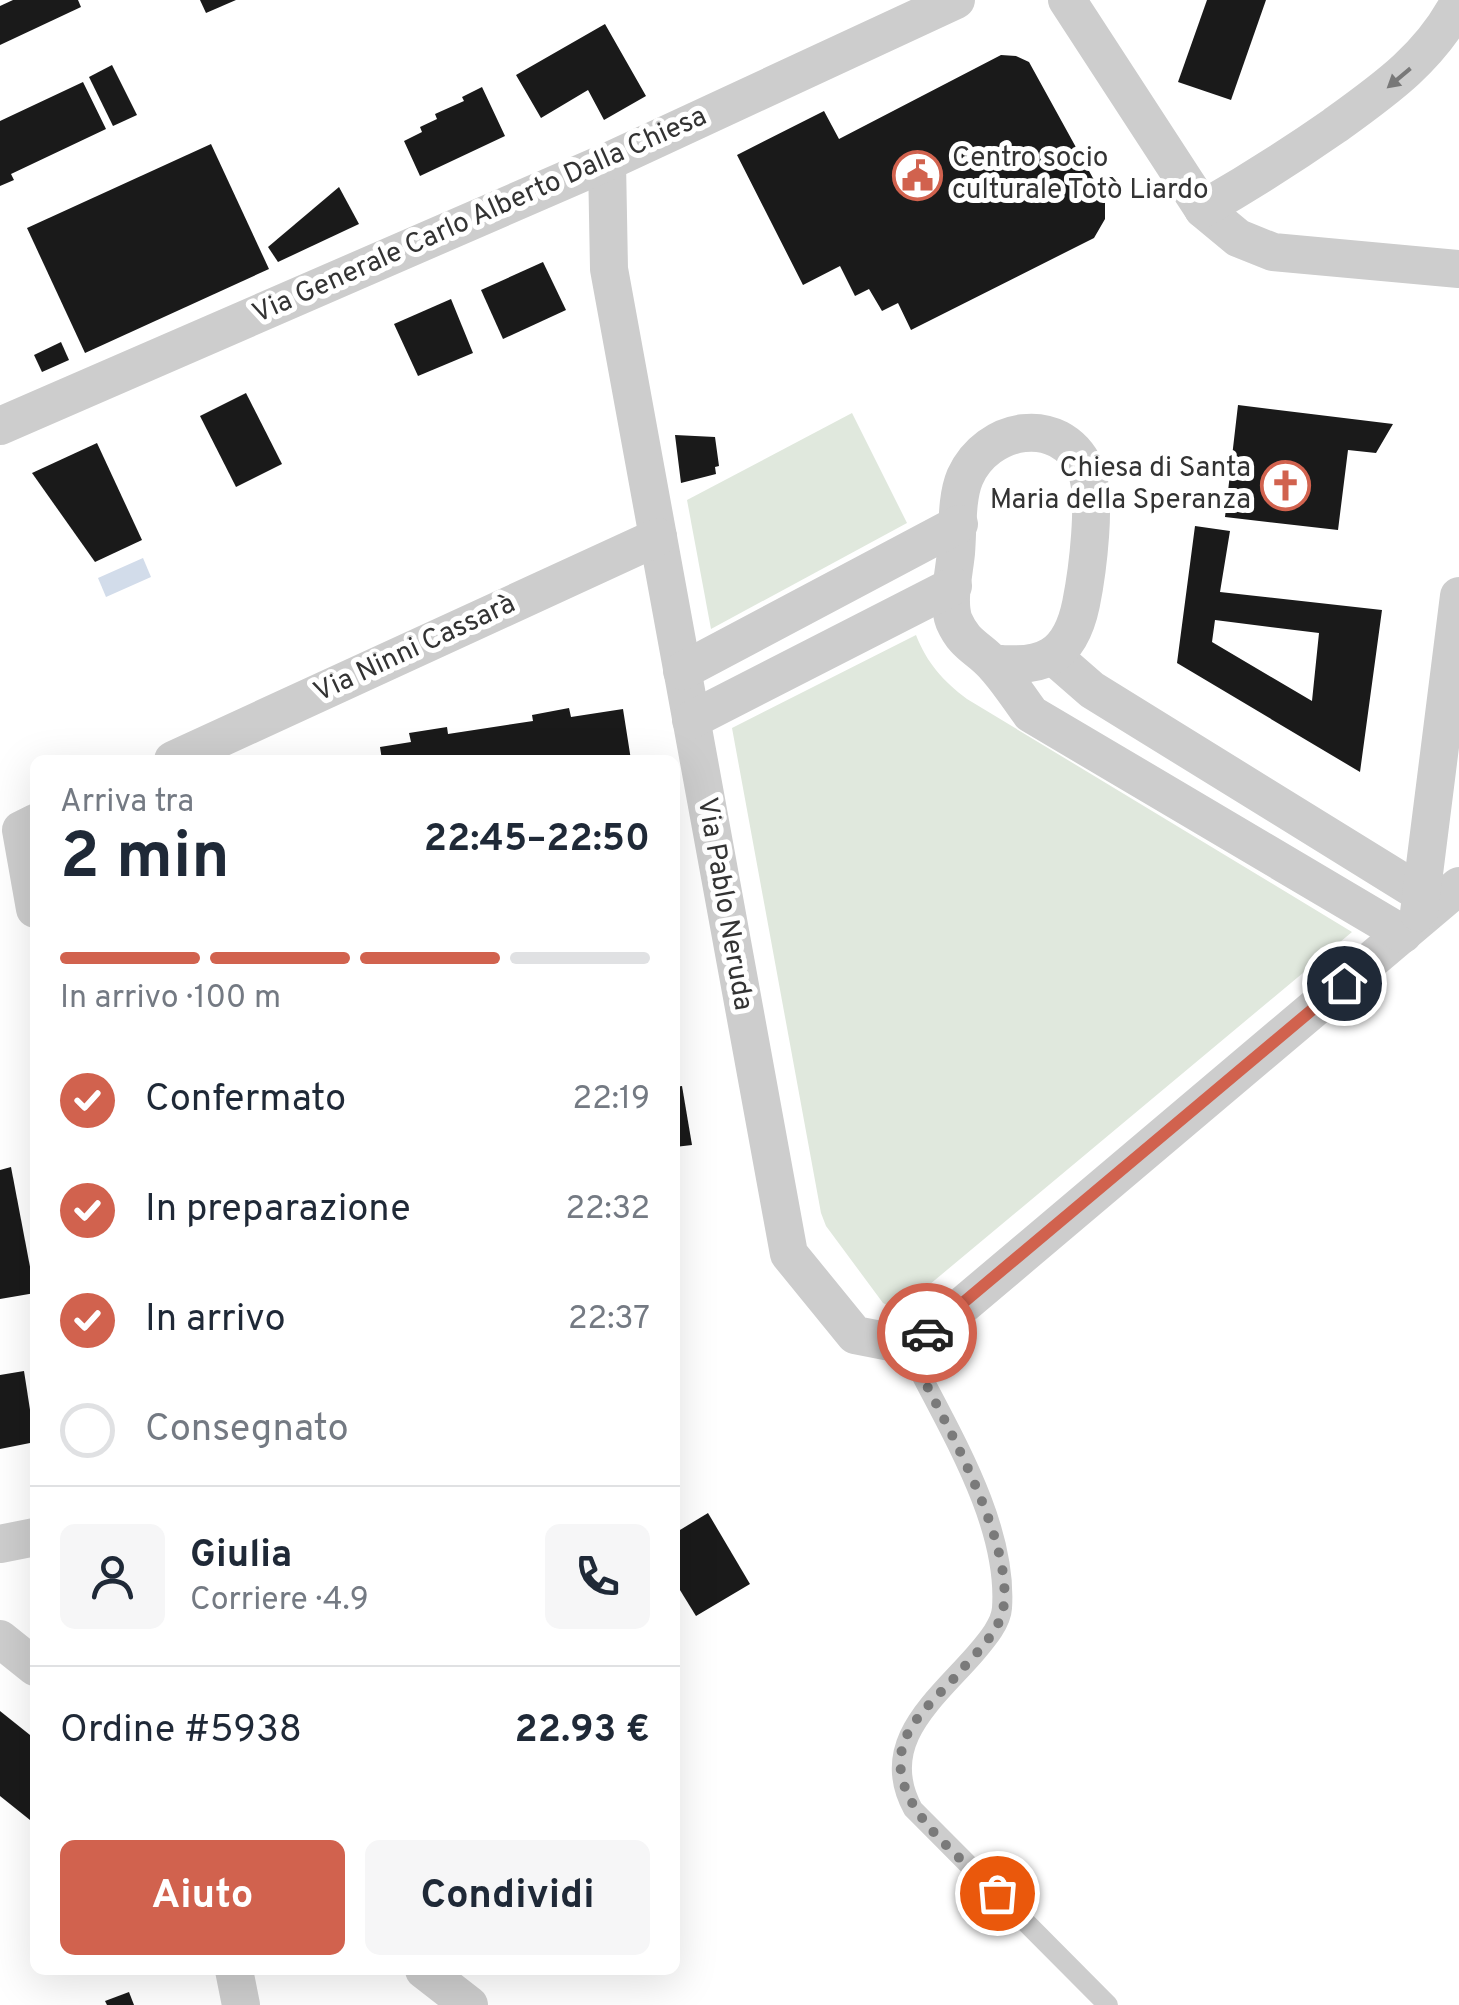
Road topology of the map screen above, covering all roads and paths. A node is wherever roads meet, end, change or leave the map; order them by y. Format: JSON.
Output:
{"nodes":[{"id":1,"x":956,"y":0,"type":"edge"},
{"id":2,"x":1067,"y":0,"type":"edge"},
{"id":3,"x":1459,"y":2,"type":"edge"},
{"id":4,"x":607,"y":162,"type":"junction"},
{"id":5,"x":1202,"y":209,"type":"junction"},
{"id":6,"x":1459,"y":270,"type":"edge"},
{"id":7,"x":0,"y":426,"type":"edge"},
{"id":8,"x":959,"y":524,"type":"junction"},
{"id":9,"x":658,"y":538,"type":"junction"},
{"id":10,"x":953,"y":586,"type":"junction"},
{"id":11,"x":1459,"y":596,"type":"edge"},
{"id":12,"x":1053,"y":656,"type":"junction"},
{"id":13,"x":993,"y":662,"type":"junction"},
{"id":14,"x":682,"y":672,"type":"junction"},
{"id":15,"x":691,"y":720,"type":"junction"},
{"id":16,"x":184,"y":755,"type":"edge"},
{"id":17,"x":1459,"y":886,"type":"edge"},
{"id":18,"x":1414,"y":916,"type":"junction"},
{"id":19,"x":906,"y":1345,"type":"junction"},
{"id":20,"x":30,"y":1538,"type":"edge"},
{"id":21,"x":0,"y":1544,"type":"edge"},
{"id":22,"x":0,"y":1639,"type":"edge"},
{"id":23,"x":30,"y":1662,"type":"edge"},
{"id":24,"x":235,"y":1975,"type":"edge"},
{"id":25,"x":430,"y":1975,"type":"edge"},
{"id":26,"x":241,"y":2005,"type":"edge"},
{"id":27,"x":469,"y":2005,"type":"edge"},
{"id":28,"x":1108,"y":2005,"type":"edge"}],
"edges":[{"from":1,"to":4,"type":"street","name":"Via Generale Carlo Alberto Dalla Chiesa"},
{"from":2,"to":5,"type":"street"},
{"from":3,"to":5,"type":"street","one_way":true},
{"from":4,"to":7,"type":"street","name":"Via Generale Carlo Alberto Dalla Chiesa"},
{"from":4,"to":9,"type":"street","name":"Via Pablo Neruda"},
{"from":5,"to":6,"type":"street"},
{"from":8,"to":10,"type":"street"},
{"from":8,"to":12,"type":"street"},
{"from":8,"to":14,"type":"street"},
{"from":9,"to":14,"type":"street","name":"Via Pablo Neruda"},
{"from":9,"to":16,"type":"street","name":"Via Ninni Cassarà"},
{"from":10,"to":13,"type":"street"},
{"from":10,"to":15,"type":"street"},
{"from":11,"to":18,"type":"street"},
{"from":12,"to":13,"type":"street"},
{"from":12,"to":18,"type":"street"},
{"from":13,"to":18,"type":"street"},
{"from":14,"to":15,"type":"street","name":"Via Pablo Neruda"},
{"from":15,"to":19,"type":"street","name":"Via Pablo Neruda"},
{"from":17,"to":18,"type":"street"},
{"from":18,"to":19,"type":"street"},
{"from":19,"to":28,"type":"lane"},
{"from":20,"to":21,"type":"street"},
{"from":22,"to":23,"type":"street"},
{"from":24,"to":26,"type":"street"},
{"from":25,"to":27,"type":"street"}]}
